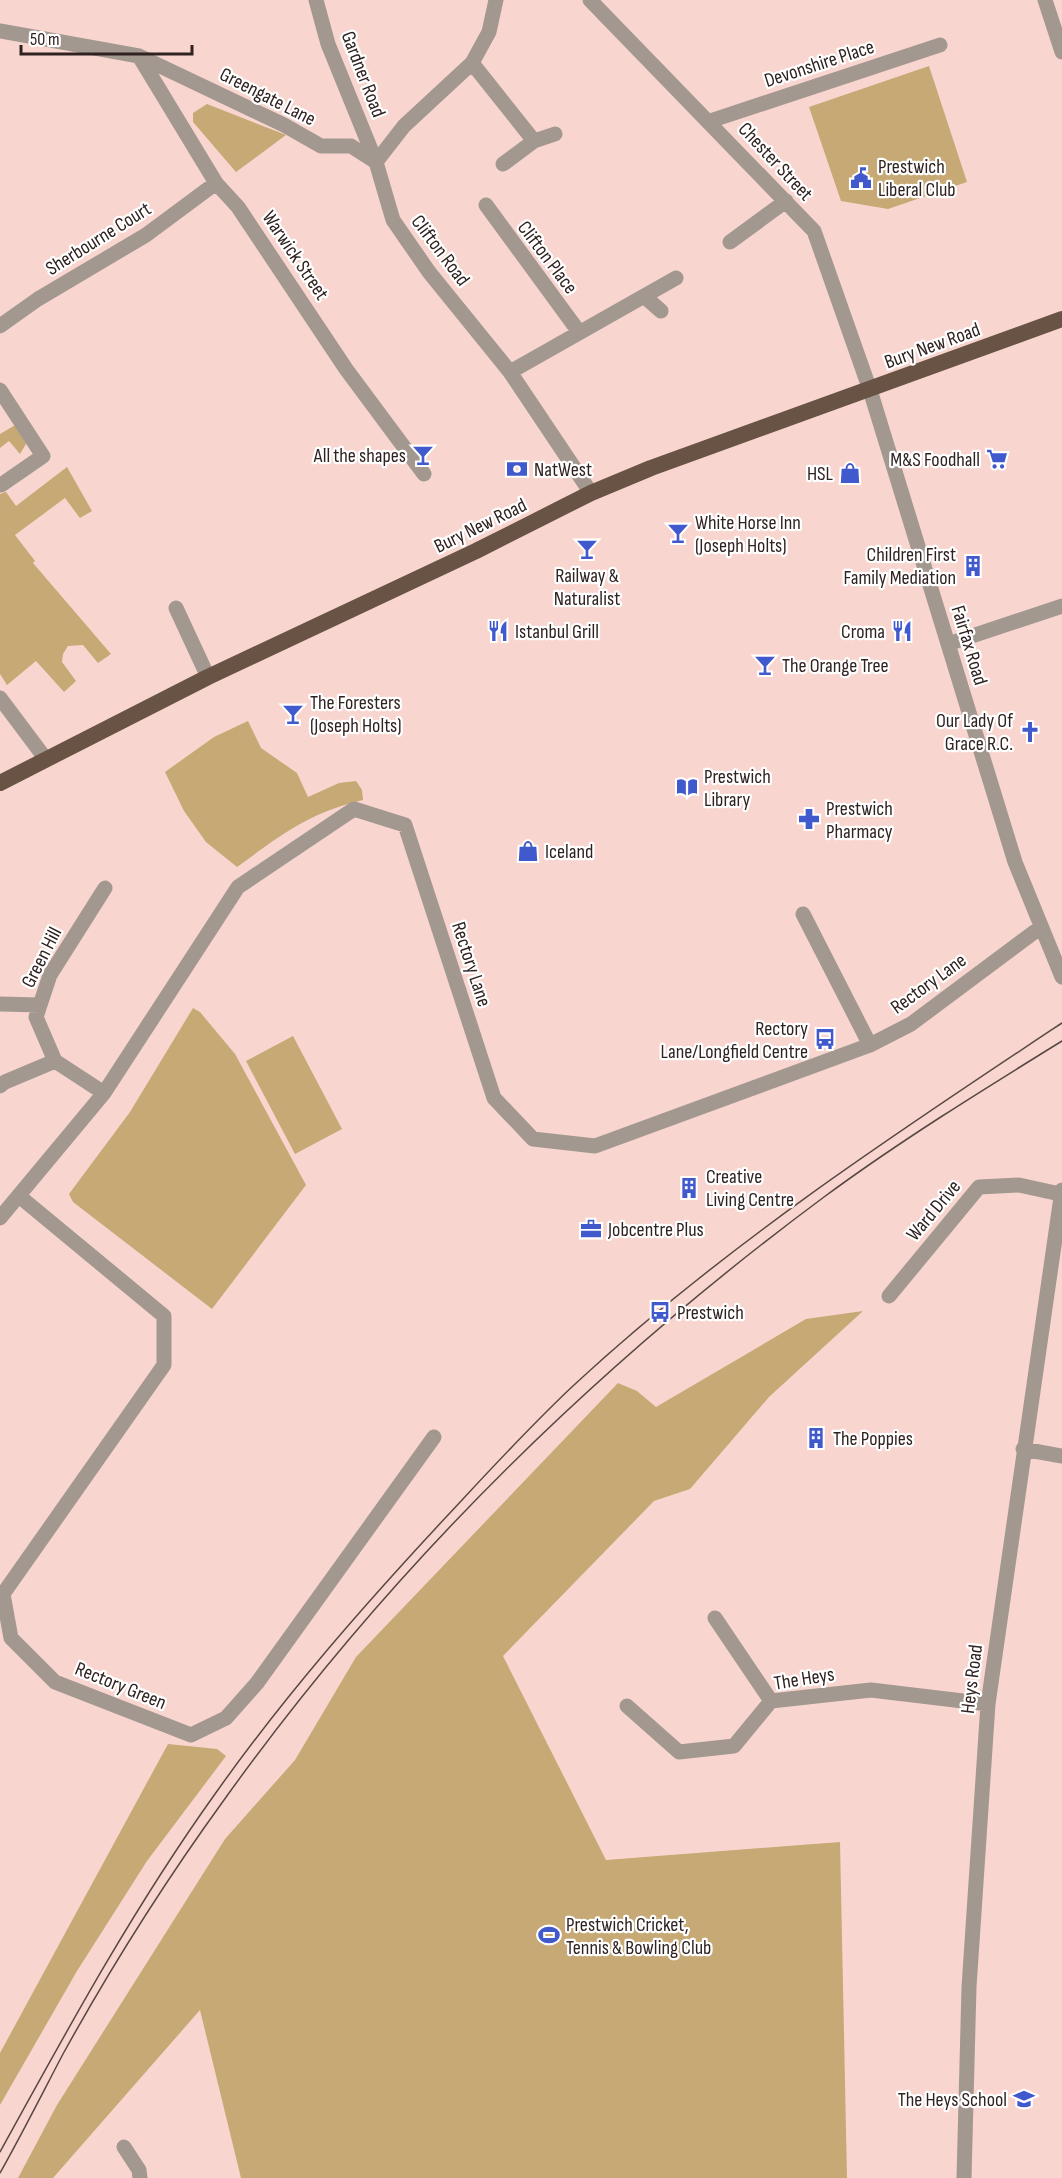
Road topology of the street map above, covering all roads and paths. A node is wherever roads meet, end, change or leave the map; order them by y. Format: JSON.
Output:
{"nodes":[{"id":1,"x":315,"y":0,"type":"edge"},
{"id":2,"x":496,"y":0,"type":"edge"},
{"id":3,"x":590,"y":0,"type":"edge"},
{"id":4,"x":1045,"y":0,"type":"edge"},
{"id":5,"x":0,"y":32,"type":"edge"},
{"id":6,"x":940,"y":45,"type":"dead end"},
{"id":7,"x":1062,"y":52,"type":"edge"},
{"id":8,"x":139,"y":56,"type":"junction"},
{"id":9,"x":472,"y":63,"type":"junction"},
{"id":10,"x":710,"y":121,"type":"junction"},
{"id":11,"x":555,"y":134,"type":"dead end"},
{"id":12,"x":534,"y":141,"type":"junction"},
{"id":13,"x":376,"y":162,"type":"junction"},
{"id":14,"x":503,"y":164,"type":"dead end"},
{"id":15,"x":216,"y":183,"type":"junction"},
{"id":16,"x":786,"y":201,"type":"junction"},
{"id":17,"x":486,"y":205,"type":"dead end"},
{"id":18,"x":730,"y":242,"type":"dead end"},
{"id":19,"x":676,"y":278,"type":"dead end"},
{"id":20,"x":645,"y":297,"type":"junction"},
{"id":21,"x":661,"y":312,"type":"dead end"},
{"id":22,"x":1062,"y":319,"type":"edge"},
{"id":23,"x":0,"y":326,"type":"edge"},
{"id":24,"x":579,"y":332,"type":"junction"},
{"id":25,"x":510,"y":372,"type":"junction"},
{"id":26,"x":0,"y":390,"type":"edge"},
{"id":27,"x":870,"y":390,"type":"junction"},
{"id":28,"x":424,"y":474,"type":"dead end"},
{"id":29,"x":2,"y":486,"type":"dead end"},
{"id":30,"x":591,"y":493,"type":"junction"},
{"id":31,"x":1062,"y":606,"type":"edge"},
{"id":32,"x":176,"y":608,"type":"dead end"},
{"id":33,"x":948,"y":644,"type":"junction"},
{"id":34,"x":208,"y":677,"type":"junction"},
{"id":35,"x":0,"y":698,"type":"edge"},
{"id":36,"x":45,"y":758,"type":"junction"},
{"id":37,"x":0,"y":783,"type":"edge"},
{"id":38,"x":105,"y":888,"type":"dead end"},
{"id":39,"x":803,"y":914,"type":"dead end"},
{"id":40,"x":1041,"y":927,"type":"junction"},
{"id":41,"x":1062,"y":977,"type":"edge"},
{"id":42,"x":0,"y":1004,"type":"edge"},
{"id":43,"x":40,"y":1005,"type":"junction"},
{"id":44,"x":870,"y":1045,"type":"junction"},
{"id":45,"x":56,"y":1061,"type":"junction"},
{"id":46,"x":0,"y":1086,"type":"edge"},
{"id":47,"x":104,"y":1093,"type":"junction"},
{"id":48,"x":1061,"y":1192,"type":"edge"},
{"id":49,"x":19,"y":1196,"type":"junction"},
{"id":50,"x":0,"y":1218,"type":"edge"},
{"id":51,"x":889,"y":1296,"type":"dead end"},
{"id":52,"x":434,"y":1437,"type":"dead end"},
{"id":53,"x":1023,"y":1449,"type":"junction"},
{"id":54,"x":1062,"y":1456,"type":"edge"},
{"id":55,"x":715,"y":1618,"type":"dead end"},
{"id":56,"x":771,"y":1701,"type":"junction"},
{"id":57,"x":988,"y":1704,"type":"junction"},
{"id":58,"x":627,"y":1706,"type":"dead end"},
{"id":59,"x":124,"y":2147,"type":"dead end"},
{"id":60,"x":140,"y":2178,"type":"edge"},
{"id":61,"x":964,"y":2178,"type":"edge"}],
"edges":[{"from":1,"to":13,"type":"street","name":"Gardner Road"},
{"from":2,"to":9,"type":"street"},
{"from":3,"to":10,"type":"street","name":"Chester Street"},
{"from":4,"to":7,"type":"street"},
{"from":5,"to":8,"type":"street","name":"Greengate Lane"},
{"from":6,"to":10,"type":"street","name":"Devonshire Place"},
{"from":8,"to":13,"type":"street","name":"Greengate Lane"},
{"from":8,"to":15,"type":"street","name":"Warwick Street"},
{"from":9,"to":12,"type":"street"},
{"from":9,"to":13,"type":"street"},
{"from":10,"to":16,"type":"street","name":"Chester Street"},
{"from":11,"to":12,"type":"street"},
{"from":12,"to":14,"type":"street"},
{"from":13,"to":25,"type":"street","name":"Clifton Road"},
{"from":15,"to":23,"type":"street","name":"Sherbourne Court"},
{"from":15,"to":28,"type":"street","name":"Warwick Street"},
{"from":16,"to":18,"type":"street"},
{"from":16,"to":27,"type":"street","name":"Chester Street"},
{"from":17,"to":24,"type":"street","name":"Clifton Place"},
{"from":19,"to":20,"type":"street"},
{"from":20,"to":21,"type":"street"},
{"from":20,"to":24,"type":"street"},
{"from":22,"to":27,"type":"highway","name":"Bury New Road"},
{"from":24,"to":25,"type":"street"},
{"from":25,"to":30,"type":"street","name":"Clifton Road"},
{"from":26,"to":29,"type":"street"},
{"from":27,"to":30,"type":"highway","name":"Bury New Road"},
{"from":27,"to":33,"type":"street","name":"Fairfax Road"},
{"from":30,"to":34,"type":"highway","name":"Bury New Road"},
{"from":31,"to":33,"type":"street"},
{"from":32,"to":34,"type":"street"},
{"from":33,"to":40,"type":"street","name":"Fairfax Road"},
{"from":34,"to":36,"type":"highway","name":"Bury New Road"},
{"from":35,"to":36,"type":"street"},
{"from":36,"to":37,"type":"highway","name":"Bury New Road"},
{"from":38,"to":43,"type":"street","name":"Green Hill"},
{"from":39,"to":44,"type":"street"},
{"from":40,"to":41,"type":"street","name":"Fairfax Road"},
{"from":40,"to":44,"type":"street","name":"Rectory Lane"},
{"from":42,"to":43,"type":"street"},
{"from":43,"to":45,"type":"street","name":"Green Hill"},
{"from":44,"to":47,"type":"street","name":"Rectory Lane"},
{"from":45,"to":46,"type":"street"},
{"from":45,"to":47,"type":"street"},
{"from":47,"to":49,"type":"street","name":"Rectory Lane"},
{"from":48,"to":51,"type":"street","name":"Ward Drive"},
{"from":48,"to":53,"type":"street","name":"Heys Road"},
{"from":49,"to":50,"type":"street","name":"Rectory Lane"},
{"from":49,"to":52,"type":"street","name":"Rectory Green"},
{"from":53,"to":54,"type":"street"},
{"from":53,"to":57,"type":"street","name":"Heys Road"},
{"from":55,"to":56,"type":"street"},
{"from":56,"to":57,"type":"street","name":"The Heys"},
{"from":56,"to":58,"type":"street","name":"The Heys"},
{"from":57,"to":61,"type":"street","name":"Heys Road"},
{"from":59,"to":60,"type":"street"}]}
